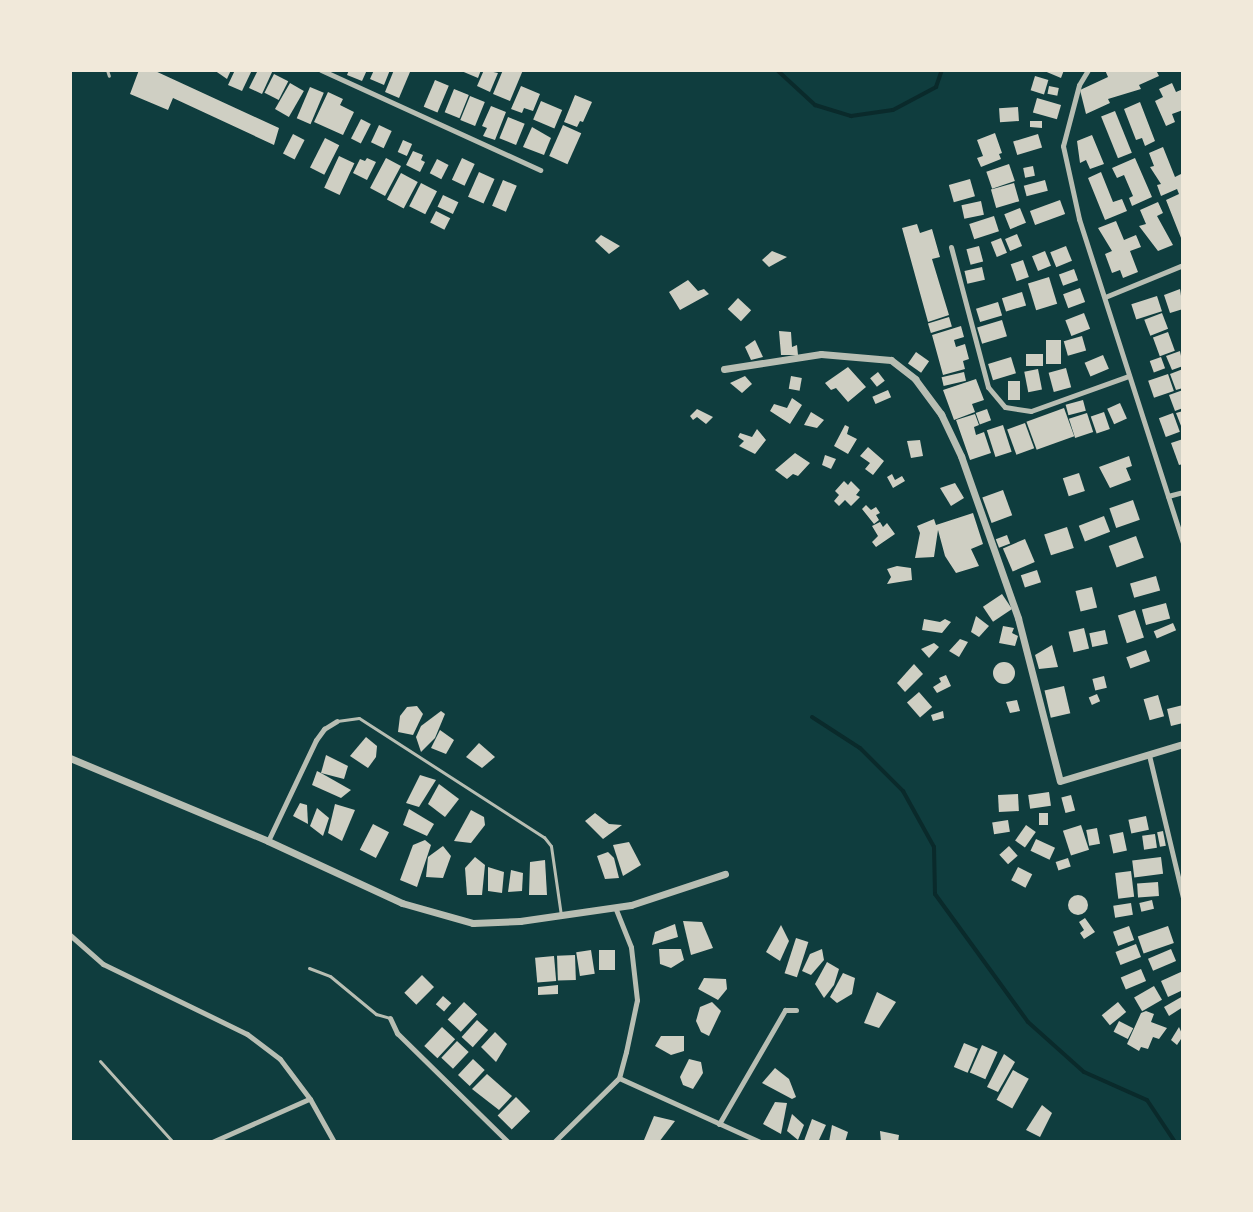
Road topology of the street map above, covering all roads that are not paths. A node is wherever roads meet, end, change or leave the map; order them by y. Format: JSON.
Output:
{"nodes":[{"id":1,"x":107,"y":70,"type":"edge"},
{"id":2,"x":321,"y":70,"type":"edge"},
{"id":3,"x":1088,"y":70,"type":"edge"},
{"id":4,"x":109,"y":76,"type":"dead end"},
{"id":5,"x":540,"y":170,"type":"dead end"},
{"id":6,"x":951,"y":247,"type":"dead end"},
{"id":7,"x":1183,"y":265,"type":"edge"},
{"id":8,"x":1105,"y":297,"type":"junction"},
{"id":9,"x":724,"y":369,"type":"dead end"},
{"id":10,"x":1129,"y":376,"type":"junction"},
{"id":11,"x":1183,"y":492,"type":"edge"},
{"id":12,"x":1168,"y":496,"type":"junction"},
{"id":13,"x":1183,"y":543,"type":"edge"},
{"id":14,"x":337,"y":721,"type":"joint"},
{"id":15,"x":1183,"y":744,"type":"edge"},
{"id":16,"x":1149,"y":754,"type":"junction"},
{"id":17,"x":70,"y":758,"type":"edge"},
{"id":18,"x":268,"y":841,"type":"junction"},
{"id":19,"x":725,"y":874,"type":"dead end"},
{"id":20,"x":1183,"y":898,"type":"edge"},
{"id":21,"x":615,"y":907,"type":"junction"},
{"id":22,"x":561,"y":915,"type":"junction"},
{"id":23,"x":70,"y":935,"type":"edge"},
{"id":24,"x":309,"y":968,"type":"dead end"},
{"id":25,"x":796,"y":1010,"type":"dead end"},
{"id":26,"x":390,"y":1018,"type":"joint"},
{"id":27,"x":100,"y":1061,"type":"dead end"},
{"id":28,"x":619,"y":1078,"type":"junction"},
{"id":29,"x":310,"y":1099,"type":"junction"},
{"id":30,"x":719,"y":1124,"type":"junction"},
{"id":31,"x":215,"y":1141,"type":"edge"},
{"id":32,"x":173,"y":1142,"type":"edge"},
{"id":33,"x":334,"y":1142,"type":"edge"},
{"id":34,"x":508,"y":1142,"type":"edge"},
{"id":35,"x":554,"y":1142,"type":"edge"},
{"id":36,"x":760,"y":1142,"type":"edge"}],
"edges":[{"from":1,"to":4,"type":"lane"},
{"from":2,"to":5,"type":"street"},
{"from":3,"to":8,"type":"street"},
{"from":6,"to":10,"type":"street"},
{"from":7,"to":8,"type":"street"},
{"from":8,"to":10,"type":"street"},
{"from":9,"to":16,"type":"street"},
{"from":10,"to":12,"type":"street"},
{"from":11,"to":12,"type":"street"},
{"from":12,"to":13,"type":"street"},
{"from":14,"to":18,"type":"street"},
{"from":14,"to":22,"type":"lane"},
{"from":15,"to":16,"type":"street"},
{"from":16,"to":20,"type":"street"},
{"from":17,"to":18,"type":"street"},
{"from":18,"to":22,"type":"street"},
{"from":19,"to":21,"type":"street"},
{"from":21,"to":22,"type":"street"},
{"from":21,"to":28,"type":"street"},
{"from":23,"to":29,"type":"street"},
{"from":24,"to":26,"type":"lane"},
{"from":25,"to":30,"type":"street"},
{"from":26,"to":34,"type":"street"},
{"from":27,"to":32,"type":"lane"},
{"from":28,"to":30,"type":"street"},
{"from":28,"to":35,"type":"street"},
{"from":29,"to":31,"type":"street"},
{"from":29,"to":33,"type":"street"},
{"from":30,"to":36,"type":"street"}]}
